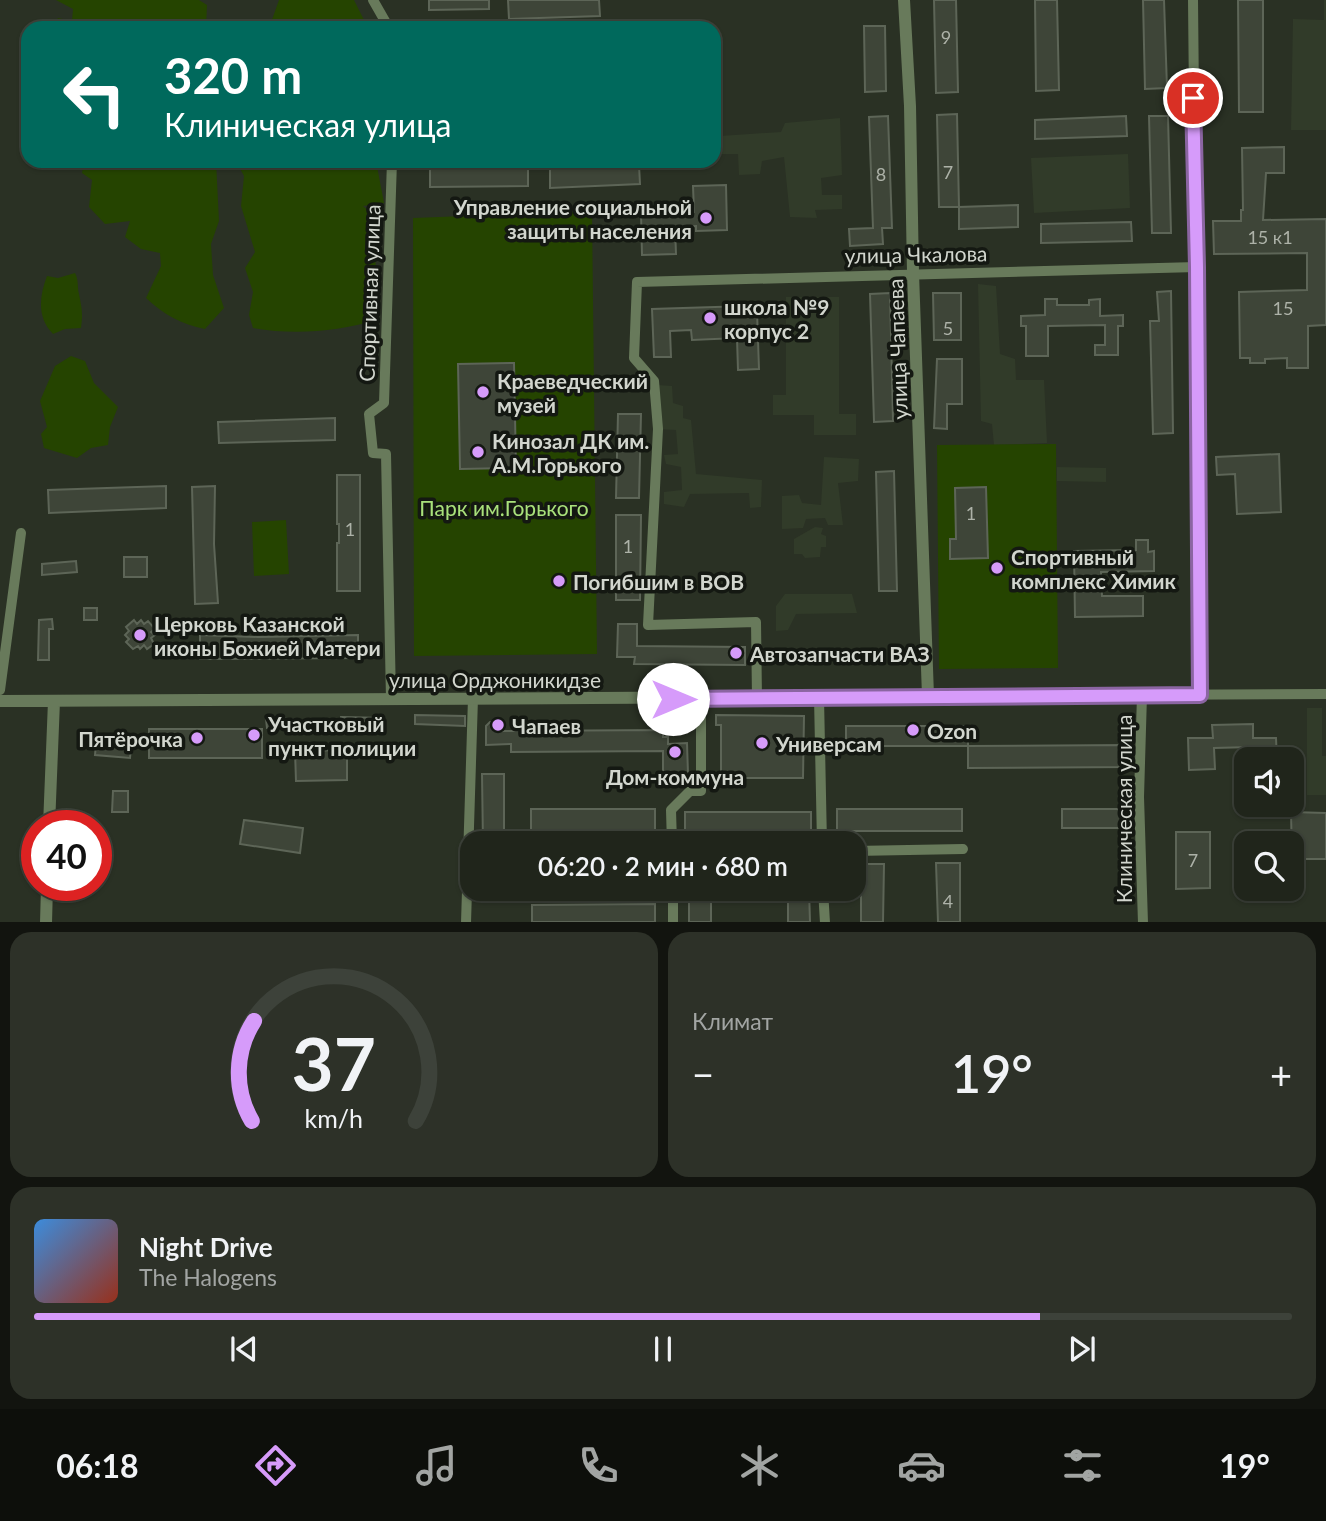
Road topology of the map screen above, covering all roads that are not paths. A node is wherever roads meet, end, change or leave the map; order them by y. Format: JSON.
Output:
{"nodes":[{"id":1,"x":904,"y":0,"type":"edge"},
{"id":2,"x":1193,"y":0,"type":"edge"},
{"id":3,"x":376,"y":1,"type":"edge"},
{"id":4,"x":386,"y":21,"type":"edge"},
{"id":5,"x":392,"y":168,"type":"edge"},
{"id":6,"x":1197,"y":267,"type":"junction"},
{"id":7,"x":913,"y":273,"type":"junction"},
{"id":8,"x":21,"y":533,"type":"dead end"},
{"id":9,"x":0,"y":690,"type":"edge"},
{"id":10,"x":1326,"y":694,"type":"edge"},
{"id":11,"x":1142,"y":695,"type":"junction"},
{"id":12,"x":1200,"y":695,"type":"junction"},
{"id":13,"x":928,"y":696,"type":"junction"},
{"id":14,"x":819,"y":697,"type":"junction"},
{"id":15,"x":473,"y":698,"type":"junction"},
{"id":16,"x":391,"y":699,"type":"junction"},
{"id":17,"x":701,"y":699,"type":"junction"},
{"id":18,"x":757,"y":699,"type":"junction"},
{"id":19,"x":0,"y":701,"type":"edge"},
{"id":20,"x":54,"y":701,"type":"junction"},
{"id":21,"x":50,"y":810,"type":"edge"},
{"id":22,"x":672,"y":831,"type":"edge"},
{"id":23,"x":822,"y":831,"type":"edge"},
{"id":24,"x":963,"y":849,"type":"dead end"},
{"id":25,"x":866,"y":851,"type":"edge"},
{"id":26,"x":47,"y":901,"type":"edge"},
{"id":27,"x":673,"y":901,"type":"edge"},
{"id":28,"x":824,"y":901,"type":"edge"},
{"id":29,"x":46,"y":922,"type":"edge"},
{"id":30,"x":466,"y":922,"type":"edge"},
{"id":31,"x":673,"y":922,"type":"edge"},
{"id":32,"x":825,"y":922,"type":"edge"},
{"id":33,"x":1143,"y":922,"type":"edge"}],
"edges":[{"from":1,"to":7,"type":"street","name":"улица Чапаева"},
{"from":2,"to":6,"type":"street"},
{"from":3,"to":4,"type":"street"},
{"from":5,"to":16,"type":"street","name":"Спортивная улица"},
{"from":6,"to":7,"type":"street","name":"улица Чкалова"},
{"from":6,"to":12,"type":"street"},
{"from":7,"to":13,"type":"street","name":"улица Чапаева"},
{"from":7,"to":18,"type":"street","name":"улица Чкалова"},
{"from":8,"to":9,"type":"street"},
{"from":10,"to":12,"type":"street","name":"улица Орджоникидзе"},
{"from":11,"to":12,"type":"street","name":"улица Орджоникидзе"},
{"from":11,"to":13,"type":"street","name":"улица Орджоникидзе"},
{"from":11,"to":33,"type":"street","name":"Клиническая улица"},
{"from":13,"to":14,"type":"street","name":"улица Орджоникидзе"},
{"from":14,"to":18,"type":"street","name":"улица Орджоникидзе"},
{"from":14,"to":23,"type":"street"},
{"from":15,"to":16,"type":"street","name":"улица Орджоникидзе"},
{"from":15,"to":17,"type":"street","name":"улица Орджоникидзе"},
{"from":15,"to":30,"type":"street"},
{"from":16,"to":20,"type":"street","name":"улица Орджоникидзе"},
{"from":17,"to":18,"type":"street","name":"улица Орджоникидзе"},
{"from":17,"to":22,"type":"street"},
{"from":19,"to":20,"type":"street","name":"улица Орджоникидзе"},
{"from":20,"to":21,"type":"street"},
{"from":24,"to":25,"type":"street"},
{"from":26,"to":29,"type":"street"},
{"from":27,"to":31,"type":"street"},
{"from":28,"to":32,"type":"street"}]}
